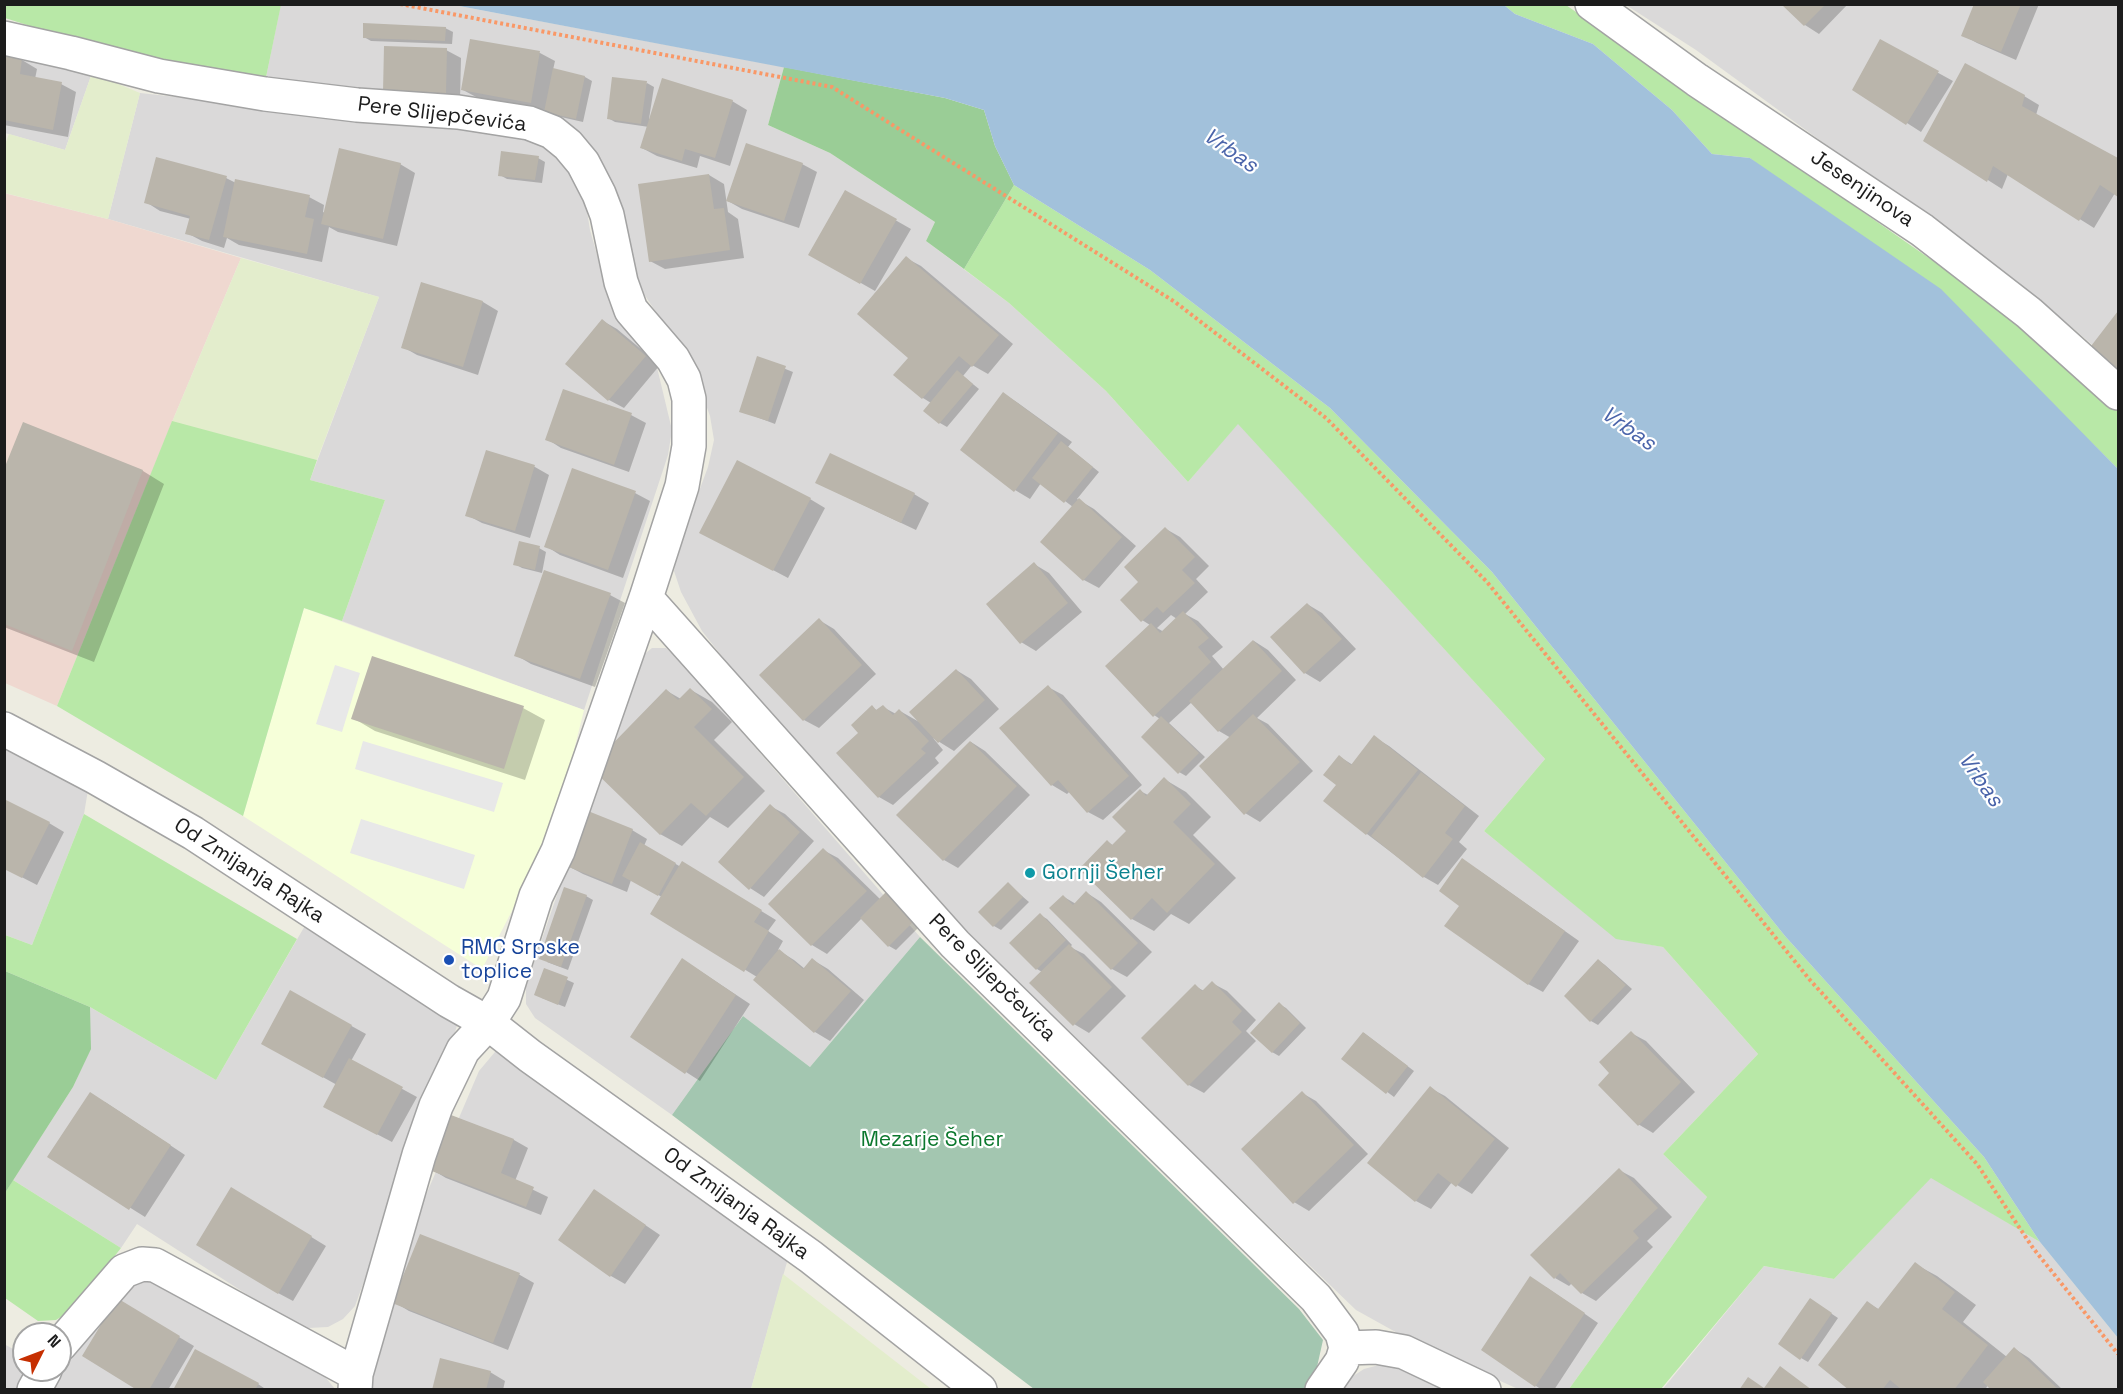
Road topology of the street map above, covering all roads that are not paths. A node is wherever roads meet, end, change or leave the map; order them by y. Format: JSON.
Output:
{"nodes":[{"id":1,"x":1592,"y":4,"type":"edge"},
{"id":2,"x":4,"y":38,"type":"edge"},
{"id":3,"x":2118,"y":393,"type":"edge"},
{"id":4,"x":646,"y":598,"type":"junction"},
{"id":5,"x":4,"y":729,"type":"edge"},
{"id":6,"x":488,"y":1023,"type":"junction"},
{"id":7,"x":72,"y":1331,"type":"edge"},
{"id":8,"x":1346,"y":1347,"type":"junction"},
{"id":9,"x":355,"y":1382,"type":"edge"},
{"id":10,"x":980,"y":1389,"type":"edge"},
{"id":11,"x":1322,"y":1389,"type":"edge"},
{"id":12,"x":1484,"y":1389,"type":"edge"}],
"edges":[{"from":1,"to":3,"type":"street","name":"Jesenjinova"},
{"from":2,"to":4,"type":"street","name":"Pere Slijepčevića"},
{"from":4,"to":6,"type":"street","name":"Pere Slijepčevića"},
{"from":4,"to":8,"type":"street","name":"Pere Slijepčevića"},
{"from":5,"to":6,"type":"street","name":"Od Zmijanja Rajka"},
{"from":6,"to":9,"type":"street"},
{"from":6,"to":10,"type":"street","name":"Od Zmijanja Rajka"},
{"from":7,"to":9,"type":"street"},
{"from":8,"to":11,"type":"street"},
{"from":8,"to":12,"type":"street"}]}
